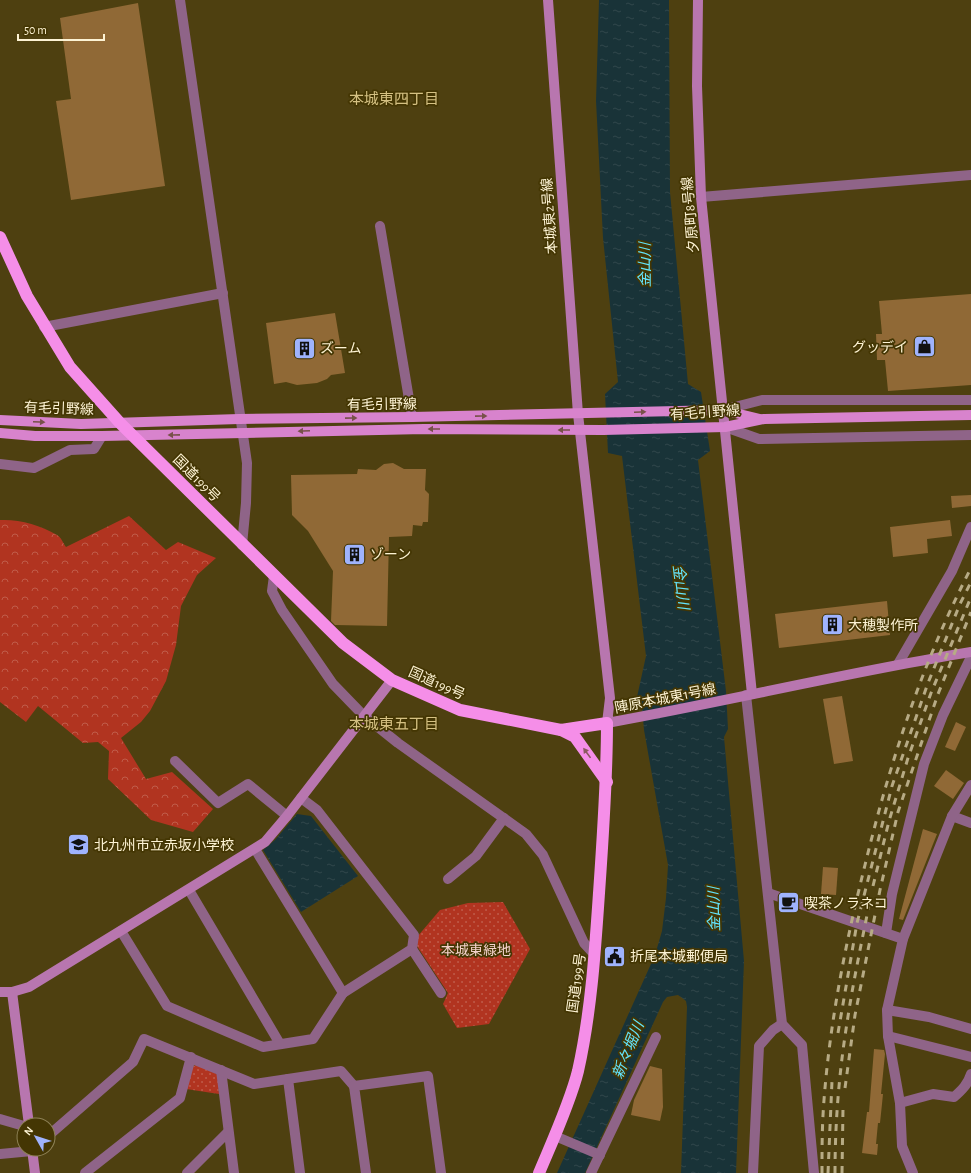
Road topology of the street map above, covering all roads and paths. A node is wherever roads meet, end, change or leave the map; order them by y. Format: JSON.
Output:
{"nodes":[{"id":1,"x":180,"y":0,"type":"edge"},
{"id":2,"x":548,"y":0,"type":"edge"},
{"id":3,"x":698,"y":0,"type":"edge"},
{"id":4,"x":971,"y":175,"type":"edge"},
{"id":5,"x":701,"y":197,"type":"junction"},
{"id":6,"x":380,"y":226,"type":"dead end"},
{"id":7,"x":0,"y":237,"type":"edge"},
{"id":8,"x":223,"y":293,"type":"junction"},
{"id":9,"x":44,"y":326,"type":"junction"},
{"id":10,"x":971,"y":400,"type":"edge"},
{"id":11,"x":724,"y":410,"type":"junction"},
{"id":12,"x":578,"y":414,"type":"junction"},
{"id":13,"x":971,"y":415,"type":"edge"},
{"id":14,"x":412,"y":417,"type":"junction"},
{"id":15,"x":239,"y":419,"type":"junction"},
{"id":16,"x":0,"y":420,"type":"edge"},
{"id":17,"x":764,"y":420,"type":"junction"},
{"id":18,"x":120,"y":423,"type":"junction"},
{"id":19,"x":724,"y":428,"type":"junction"},
{"id":20,"x":580,"y":430,"type":"junction"},
{"id":21,"x":0,"y":432,"type":"edge"},
{"id":22,"x":243,"y":433,"type":"junction"},
{"id":23,"x":132,"y":435,"type":"junction"},
{"id":24,"x":971,"y":435,"type":"edge"},
{"id":25,"x":102,"y":436,"type":"junction"},
{"id":26,"x":0,"y":464,"type":"edge"},
{"id":27,"x":971,"y":527,"type":"edge"},
{"id":28,"x":242,"y":545,"type":"junction"},
{"id":29,"x":274,"y":576,"type":"junction"},
{"id":30,"x":971,"y":652,"type":"edge"},
{"id":31,"x":971,"y":657,"type":"edge"},
{"id":32,"x":898,"y":664,"type":"junction"},
{"id":33,"x":392,"y":680,"type":"junction"},
{"id":34,"x":749,"y":695,"type":"junction"},
{"id":35,"x":363,"y":715,"type":"junction"},
{"id":36,"x":607,"y":723,"type":"junction"},
{"id":37,"x":561,"y":730,"type":"junction"},
{"id":38,"x":175,"y":761,"type":"dead end"},
{"id":39,"x":607,"y":782,"type":"junction"},
{"id":40,"x":971,"y":786,"type":"edge"},
{"id":41,"x":301,"y":798,"type":"junction"},
{"id":42,"x":287,"y":816,"type":"junction"},
{"id":43,"x":952,"y":816,"type":"junction"},
{"id":44,"x":504,"y":818,"type":"junction"},
{"id":45,"x":971,"y":823,"type":"edge"},
{"id":46,"x":255,"y":849,"type":"junction"},
{"id":47,"x":448,"y":879,"type":"dead end"},
{"id":48,"x":189,"y":890,"type":"junction"},
{"id":49,"x":768,"y":893,"type":"junction"},
{"id":50,"x":121,"y":931,"type":"junction"},
{"id":51,"x":886,"y":933,"type":"junction"},
{"id":52,"x":903,"y":939,"type":"junction"},
{"id":53,"x":412,"y":949,"type":"junction"},
{"id":54,"x":595,"y":955,"type":"junction"},
{"id":55,"x":0,"y":992,"type":"edge"},
{"id":56,"x":12,"y":992,"type":"junction"},
{"id":57,"x":441,"y":992,"type":"dead end"},
{"id":58,"x":343,"y":993,"type":"junction"},
{"id":59,"x":887,"y":1010,"type":"junction"},
{"id":60,"x":782,"y":1024,"type":"junction"},
{"id":61,"x":971,"y":1029,"type":"edge"},
{"id":62,"x":888,"y":1036,"type":"junction"},
{"id":63,"x":656,"y":1037,"type":"dead end"},
{"id":64,"x":280,"y":1044,"type":"junction"},
{"id":65,"x":191,"y":1057,"type":"junction"},
{"id":66,"x":971,"y":1057,"type":"edge"},
{"id":67,"x":221,"y":1070,"type":"junction"},
{"id":68,"x":971,"y":1074,"type":"edge"},
{"id":69,"x":288,"y":1079,"type":"junction"},
{"id":70,"x":354,"y":1086,"type":"junction"},
{"id":71,"x":900,"y":1103,"type":"junction"},
{"id":72,"x":28,"y":1117,"type":"edge"},
{"id":73,"x":0,"y":1119,"type":"edge"},
{"id":74,"x":16,"y":1124,"type":"edge"},
{"id":75,"x":56,"y":1129,"type":"edge"},
{"id":76,"x":228,"y":1132,"type":"junction"},
{"id":77,"x":555,"y":1136,"type":"junction"},
{"id":78,"x":16,"y":1152,"type":"edge"},
{"id":79,"x":0,"y":1154,"type":"edge"},
{"id":80,"x":600,"y":1155,"type":"junction"},
{"id":81,"x":34,"y":1157,"type":"edge"},
{"id":82,"x":35,"y":1173,"type":"edge"},
{"id":83,"x":85,"y":1173,"type":"edge"},
{"id":84,"x":187,"y":1173,"type":"edge"},
{"id":85,"x":234,"y":1173,"type":"edge"},
{"id":86,"x":300,"y":1173,"type":"edge"},
{"id":87,"x":366,"y":1173,"type":"edge"},
{"id":88,"x":441,"y":1173,"type":"edge"},
{"id":89,"x":539,"y":1173,"type":"edge"},
{"id":90,"x":591,"y":1173,"type":"edge"},
{"id":91,"x":753,"y":1173,"type":"edge"},
{"id":92,"x":814,"y":1173,"type":"edge"},
{"id":93,"x":913,"y":1173,"type":"edge"}],
"edges":[{"from":1,"to":8,"type":"street"},
{"from":2,"to":12,"type":"street","name":"本城東2号線"},
{"from":3,"to":5,"type":"street","name":"夕原町8号線"},
{"from":4,"to":5,"type":"street"},
{"from":5,"to":11,"type":"street","name":"夕原町8号線"},
{"from":6,"to":14,"type":"street"},
{"from":7,"to":9,"type":"highway","name":"国道199号"},
{"from":8,"to":9,"type":"street"},
{"from":8,"to":15,"type":"street"},
{"from":9,"to":18,"type":"highway","name":"国道199号"},
{"from":10,"to":11,"type":"street"},
{"from":12,"to":11,"type":"main road","name":"有毛引野線","one_way":true},
{"from":11,"to":17,"type":"main road","name":"有毛引野線"},
{"from":11,"to":19,"type":"street","name":"夕原町8号線"},
{"from":14,"to":12,"type":"main road","name":"有毛引野線","one_way":true},
{"from":12,"to":20,"type":"street","name":"本城東2号線"},
{"from":13,"to":17,"type":"main road","name":"有毛引野線"},
{"from":15,"to":14,"type":"main road","name":"有毛引野線","one_way":true},
{"from":15,"to":18,"type":"main road","name":"有毛引野線"},
{"from":15,"to":22,"type":"street"},
{"from":16,"to":18,"type":"main road","name":"有毛引野線","one_way":true},
{"from":17,"to":19,"type":"main road","name":"有毛引野線"},
{"from":18,"to":23,"type":"highway","name":"国道199号"},
{"from":19,"to":20,"type":"main road","name":"有毛引野線"},
{"from":19,"to":24,"type":"street"},
{"from":19,"to":34,"type":"street","name":"夕原町8号線"},
{"from":20,"to":22,"type":"main road","name":"有毛引野線","one_way":true},
{"from":20,"to":36,"type":"street","name":"陣原本城東1号線"},
{"from":21,"to":25,"type":"main road","name":"有毛引野線"},
{"from":22,"to":23,"type":"main road","name":"有毛引野線","one_way":true},
{"from":22,"to":28,"type":"street"},
{"from":23,"to":25,"type":"main road","name":"有毛引野線"},
{"from":23,"to":28,"type":"highway","name":"国道199号"},
{"from":25,"to":26,"type":"street"},
{"from":27,"to":32,"type":"street"},
{"from":28,"to":29,"type":"highway","name":"国道199号"},
{"from":29,"to":33,"type":"highway","name":"国道199号"},
{"from":29,"to":35,"type":"street"},
{"from":30,"to":32,"type":"street","name":"陣原本城東1号線"},
{"from":31,"to":51,"type":"street"},
{"from":32,"to":34,"type":"street","name":"陣原本城東1号線"},
{"from":33,"to":35,"type":"street"},
{"from":33,"to":37,"type":"highway","name":"国道199号"},
{"from":34,"to":36,"type":"street","name":"陣原本城東1号線"},
{"from":34,"to":49,"type":"street"},
{"from":35,"to":41,"type":"street"},
{"from":35,"to":44,"type":"street"},
{"from":36,"to":37,"type":"highway","name":"国道199号"},
{"from":36,"to":39,"type":"highway","name":"国道199号"},
{"from":39,"to":37,"type":"highway","one_way":true},
{"from":38,"to":42,"type":"street"},
{"from":39,"to":54,"type":"highway","name":"国道199号"},
{"from":40,"to":43,"type":"street"},
{"from":41,"to":42,"type":"street"},
{"from":41,"to":53,"type":"street"},
{"from":42,"to":46,"type":"street"},
{"from":43,"to":45,"type":"street"},
{"from":43,"to":52,"type":"street"},
{"from":44,"to":47,"type":"street"},
{"from":44,"to":54,"type":"street"},
{"from":46,"to":48,"type":"street"},
{"from":46,"to":58,"type":"street"},
{"from":48,"to":50,"type":"street"},
{"from":48,"to":64,"type":"street"},
{"from":49,"to":51,"type":"street"},
{"from":49,"to":60,"type":"street"},
{"from":50,"to":56,"type":"street"},
{"from":50,"to":64,"type":"street"},
{"from":51,"to":52,"type":"street"},
{"from":52,"to":59,"type":"street"},
{"from":53,"to":57,"type":"street"},
{"from":53,"to":58,"type":"street"},
{"from":54,"to":77,"type":"highway","name":"国道199号"},
{"from":55,"to":56,"type":"street"},
{"from":56,"to":72,"type":"street"},
{"from":58,"to":64,"type":"street"},
{"from":59,"to":61,"type":"street"},
{"from":59,"to":62,"type":"street"},
{"from":60,"to":91,"type":"street"},
{"from":60,"to":92,"type":"street"},
{"from":62,"to":66,"type":"street"},
{"from":62,"to":71,"type":"street"},
{"from":63,"to":80,"type":"street"},
{"from":65,"to":67,"type":"street"},
{"from":65,"to":75,"type":"street"},
{"from":65,"to":83,"type":"street"},
{"from":67,"to":69,"type":"street"},
{"from":67,"to":76,"type":"street"},
{"from":68,"to":71,"type":"street"},
{"from":69,"to":70,"type":"street"},
{"from":69,"to":86,"type":"street"},
{"from":70,"to":87,"type":"street"},
{"from":70,"to":88,"type":"street"},
{"from":71,"to":93,"type":"street"},
{"from":73,"to":74,"type":"street"},
{"from":76,"to":84,"type":"street"},
{"from":76,"to":85,"type":"street"},
{"from":77,"to":80,"type":"street"},
{"from":77,"to":89,"type":"highway","name":"国道199号"},
{"from":78,"to":79,"type":"street"},
{"from":80,"to":90,"type":"street"},
{"from":81,"to":82,"type":"street"}]}
